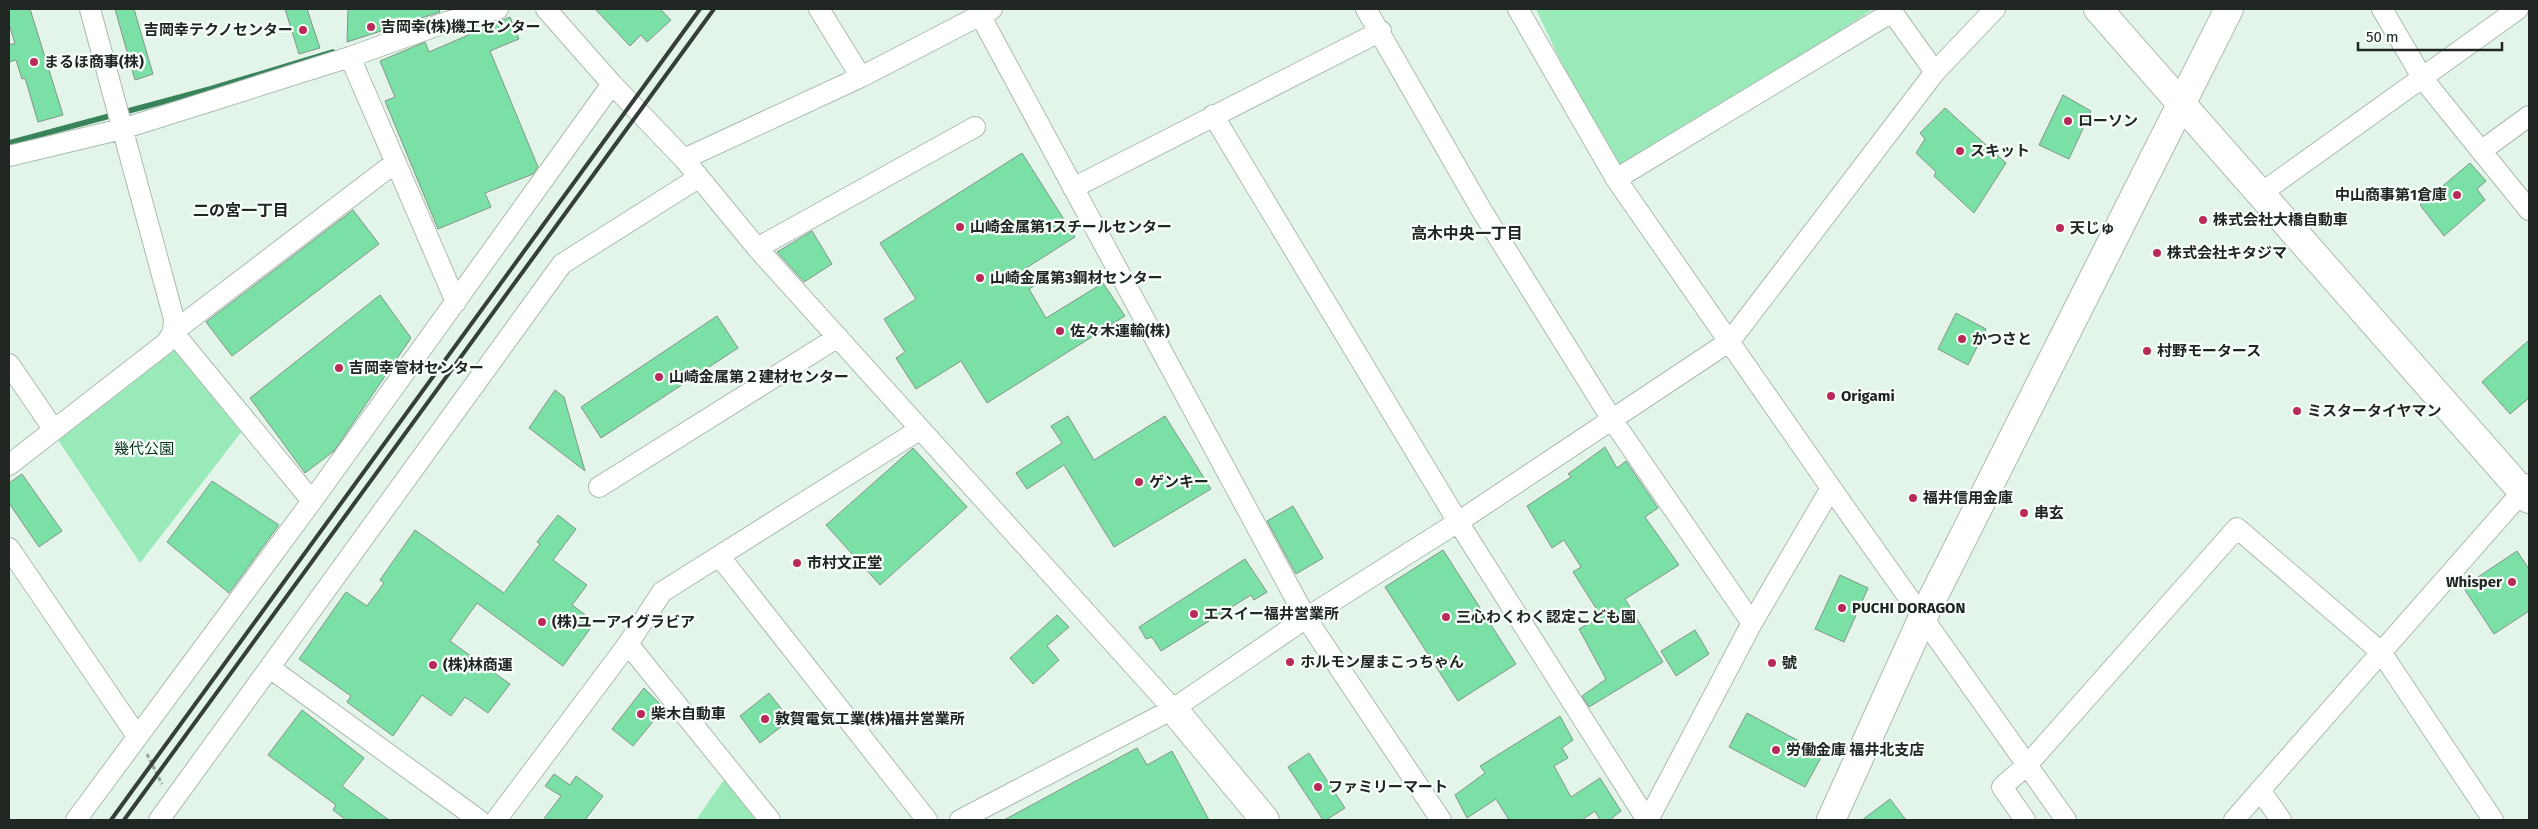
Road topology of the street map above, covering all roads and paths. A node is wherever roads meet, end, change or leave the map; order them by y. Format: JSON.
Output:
{"nodes":[{"id":1,"x":90,"y":9,"type":"edge"},
{"id":2,"x":498,"y":9,"type":"edge"},
{"id":3,"x":546,"y":9,"type":"edge"},
{"id":4,"x":819,"y":9,"type":"edge"},
{"id":5,"x":1366,"y":9,"type":"edge"},
{"id":6,"x":1518,"y":9,"type":"edge"},
{"id":7,"x":1996,"y":9,"type":"edge"},
{"id":8,"x":2098,"y":9,"type":"edge"},
{"id":9,"x":2229,"y":9,"type":"edge"},
{"id":10,"x":2382,"y":9,"type":"edge"},
{"id":11,"x":2518,"y":9,"type":"edge"},
{"id":12,"x":1891,"y":10,"type":"edge"},
{"id":13,"x":986,"y":12,"type":"edge"},
{"id":14,"x":1381,"y":31,"type":"junction"},
{"id":15,"x":350,"y":57,"type":"junction"},
{"id":16,"x":1935,"y":72,"type":"junction"},
{"id":17,"x":861,"y":77,"type":"junction"},
{"id":18,"x":2423,"y":78,"type":"junction"},
{"id":19,"x":612,"y":84,"type":"junction"},
{"id":20,"x":2183,"y":103,"type":"junction"},
{"id":21,"x":1213,"y":115,"type":"junction"},
{"id":22,"x":2529,"y":116,"type":"edge"},
{"id":23,"x":975,"y":127,"type":"dead end"},
{"id":24,"x":122,"y":128,"type":"junction"},
{"id":25,"x":2481,"y":151,"type":"junction"},
{"id":26,"x":9,"y":156,"type":"edge"},
{"id":27,"x":684,"y":159,"type":"junction"},
{"id":28,"x":396,"y":162,"type":"junction"},
{"id":29,"x":698,"y":178,"type":"junction"},
{"id":30,"x":1616,"y":178,"type":"junction"},
{"id":31,"x":1073,"y":188,"type":"junction"},
{"id":32,"x":2260,"y":194,"type":"junction"},
{"id":33,"x":2529,"y":210,"type":"edge"},
{"id":34,"x":757,"y":248,"type":"junction"},
{"id":35,"x":456,"y":302,"type":"junction"},
{"id":36,"x":173,"y":332,"type":"junction"},
{"id":37,"x":838,"y":337,"type":"junction"},
{"id":38,"x":1730,"y":341,"type":"junction"},
{"id":39,"x":9,"y":364,"type":"edge"},
{"id":40,"x":1612,"y":418,"type":"junction"},
{"id":41,"x":54,"y":430,"type":"junction"},
{"id":42,"x":919,"y":430,"type":"junction"},
{"id":43,"x":9,"y":465,"type":"edge"},
{"id":44,"x":599,"y":487,"type":"dead end"},
{"id":45,"x":1831,"y":488,"type":"junction"},
{"id":46,"x":2527,"y":491,"type":"edge"},
{"id":47,"x":312,"y":501,"type":"junction"},
{"id":48,"x":1458,"y":522,"type":"junction"},
{"id":49,"x":9,"y":548,"type":"edge"},
{"id":50,"x":720,"y":557,"type":"junction"},
{"id":51,"x":1923,"y":617,"type":"junction"},
{"id":52,"x":1306,"y":618,"type":"junction"},
{"id":53,"x":1752,"y":622,"type":"junction"},
{"id":54,"x":628,"y":644,"type":"junction"},
{"id":55,"x":2382,"y":652,"type":"junction"},
{"id":56,"x":270,"y":668,"type":"junction"},
{"id":57,"x":1173,"y":710,"type":"junction"},
{"id":58,"x":137,"y":736,"type":"junction"},
{"id":59,"x":2028,"y":764,"type":"junction"},
{"id":60,"x":2260,"y":790,"type":"junction"},
{"id":61,"x":172,"y":803,"type":"junction"},
{"id":62,"x":76,"y":820,"type":"edge"},
{"id":63,"x":159,"y":820,"type":"edge"},
{"id":64,"x":479,"y":820,"type":"edge"},
{"id":65,"x":496,"y":820,"type":"edge"},
{"id":66,"x":770,"y":820,"type":"edge"},
{"id":67,"x":927,"y":820,"type":"edge"},
{"id":68,"x":960,"y":820,"type":"edge"},
{"id":69,"x":1265,"y":820,"type":"edge"},
{"id":70,"x":1441,"y":820,"type":"edge"},
{"id":71,"x":1647,"y":820,"type":"edge"},
{"id":72,"x":1831,"y":820,"type":"edge"},
{"id":73,"x":2025,"y":820,"type":"edge"},
{"id":74,"x":2066,"y":820,"type":"edge"},
{"id":75,"x":2234,"y":820,"type":"edge"},
{"id":76,"x":2281,"y":820,"type":"edge"},
{"id":77,"x":2493,"y":820,"type":"edge"}],
"edges":[{"from":1,"to":24,"type":"street"},
{"from":2,"to":15,"type":"street"},
{"from":3,"to":19,"type":"street"},
{"from":4,"to":17,"type":"street"},
{"from":5,"to":14,"type":"street"},
{"from":6,"to":30,"type":"street"},
{"from":7,"to":16,"type":"street"},
{"from":8,"to":20,"type":"street"},
{"from":9,"to":20,"type":"street"},
{"from":10,"to":18,"type":"street"},
{"from":11,"to":18,"type":"street"},
{"from":12,"to":16,"type":"street"},
{"from":12,"to":30,"type":"street"},
{"from":13,"to":17,"type":"street"},
{"from":13,"to":31,"type":"street"},
{"from":14,"to":21,"type":"street"},
{"from":14,"to":40,"type":"street"},
{"from":15,"to":24,"type":"street"},
{"from":15,"to":28,"type":"street"},
{"from":16,"to":38,"type":"street"},
{"from":17,"to":27,"type":"street"},
{"from":18,"to":25,"type":"street"},
{"from":18,"to":32,"type":"street"},
{"from":19,"to":27,"type":"street"},
{"from":19,"to":35,"type":"street"},
{"from":20,"to":32,"type":"street"},
{"from":20,"to":51,"type":"street"},
{"from":21,"to":31,"type":"street"},
{"from":21,"to":48,"type":"street"},
{"from":22,"to":25,"type":"street"},
{"from":23,"to":34,"type":"street"},
{"from":24,"to":26,"type":"street"},
{"from":24,"to":36,"type":"street"},
{"from":25,"to":33,"type":"street"},
{"from":27,"to":29,"type":"street"},
{"from":28,"to":35,"type":"street"},
{"from":28,"to":36,"type":"street"},
{"from":29,"to":34,"type":"street"},
{"from":29,"to":56,"type":"street"},
{"from":30,"to":38,"type":"street"},
{"from":31,"to":52,"type":"street"},
{"from":32,"to":46,"type":"street"},
{"from":34,"to":37,"type":"street"},
{"from":35,"to":47,"type":"street"},
{"from":36,"to":41,"type":"street"},
{"from":36,"to":47,"type":"street"},
{"from":37,"to":42,"type":"street"},
{"from":37,"to":44,"type":"street"},
{"from":38,"to":40,"type":"street"},
{"from":38,"to":45,"type":"street"},
{"from":39,"to":41,"type":"street"},
{"from":40,"to":48,"type":"street"},
{"from":40,"to":53,"type":"street"},
{"from":41,"to":43,"type":"street"},
{"from":42,"to":50,"type":"street"},
{"from":42,"to":57,"type":"street"},
{"from":45,"to":51,"type":"street"},
{"from":45,"to":53,"type":"street"},
{"from":46,"to":55,"type":"street"},
{"from":47,"to":58,"type":"street"},
{"from":48,"to":52,"type":"street"},
{"from":48,"to":71,"type":"street"},
{"from":49,"to":58,"type":"street"},
{"from":50,"to":54,"type":"street"},
{"from":50,"to":67,"type":"street"},
{"from":51,"to":59,"type":"street"},
{"from":51,"to":72,"type":"street"},
{"from":52,"to":57,"type":"street"},
{"from":52,"to":70,"type":"street"},
{"from":53,"to":71,"type":"street"},
{"from":54,"to":65,"type":"street"},
{"from":54,"to":66,"type":"street"},
{"from":55,"to":59,"type":"street"},
{"from":55,"to":60,"type":"street"},
{"from":55,"to":77,"type":"street"},
{"from":56,"to":61,"type":"street"},
{"from":56,"to":64,"type":"street"},
{"from":57,"to":68,"type":"street"},
{"from":57,"to":69,"type":"street"},
{"from":58,"to":61,"type":"path"},
{"from":58,"to":62,"type":"street"},
{"from":59,"to":73,"type":"street"},
{"from":59,"to":74,"type":"street"},
{"from":60,"to":75,"type":"street"},
{"from":60,"to":76,"type":"street"},
{"from":61,"to":63,"type":"street"}]}
